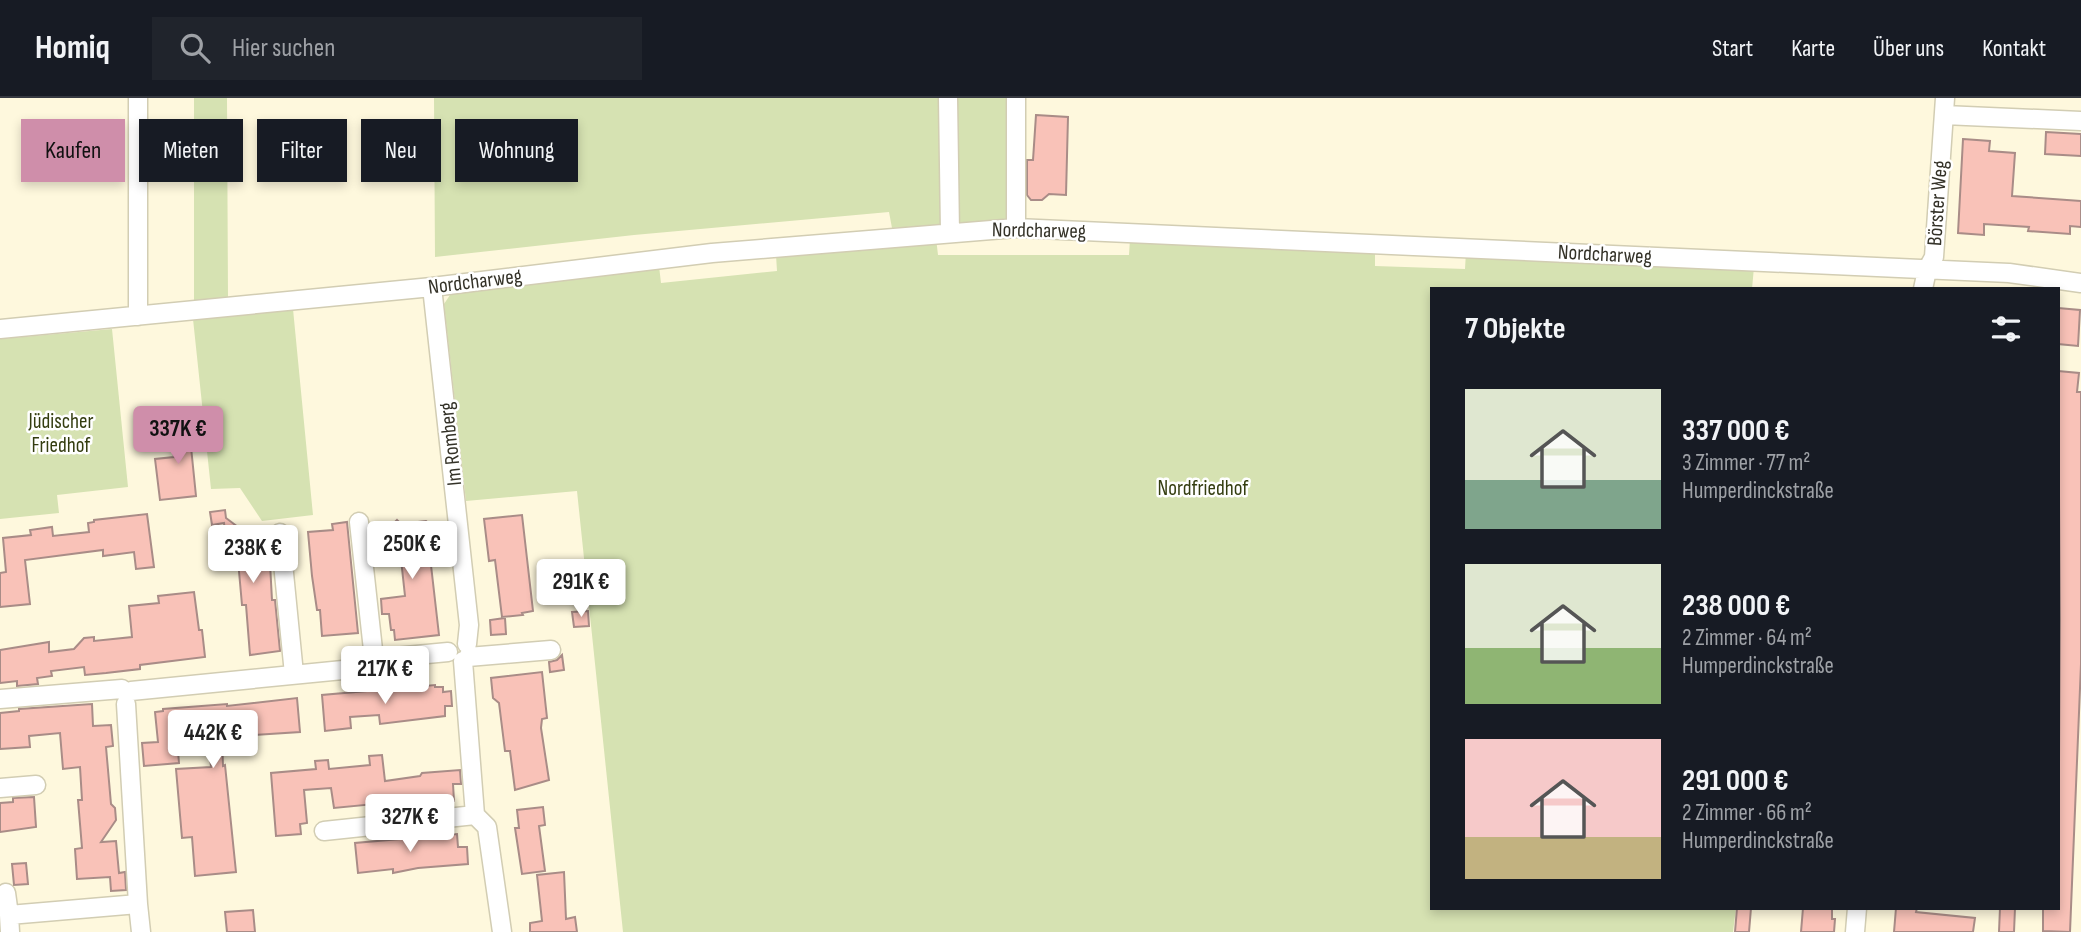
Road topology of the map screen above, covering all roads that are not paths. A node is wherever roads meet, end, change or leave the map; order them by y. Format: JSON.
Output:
{"nodes":[{"id":1,"x":138,"y":98,"type":"edge"},
{"id":2,"x":948,"y":98,"type":"edge"},
{"id":3,"x":1016,"y":98,"type":"edge"},
{"id":4,"x":1944,"y":106,"type":"edge"},
{"id":5,"x":2081,"y":121,"type":"edge"},
{"id":6,"x":1016,"y":228,"type":"junction"},
{"id":7,"x":950,"y":232,"type":"junction"},
{"id":8,"x":1927,"y":270,"type":"junction"},
{"id":9,"x":2081,"y":283,"type":"edge"},
{"id":10,"x":432,"y":287,"type":"junction"},
{"id":11,"x":1923,"y":287,"type":"edge"},
{"id":12,"x":138,"y":316,"type":"junction"},
{"id":13,"x":0,"y":329,"type":"edge"},
{"id":14,"x":359,"y":522,"type":"dead end"},
{"id":15,"x":280,"y":533,"type":"dead end"},
{"id":16,"x":551,"y":650,"type":"dead end"},
{"id":17,"x":462,"y":653,"type":"junction"},
{"id":18,"x":374,"y":659,"type":"junction"},
{"id":19,"x":294,"y":674,"type":"junction"},
{"id":20,"x":126,"y":695,"type":"junction"},
{"id":21,"x":0,"y":699,"type":"edge"},
{"id":22,"x":36,"y":785,"type":"dead end"},
{"id":23,"x":0,"y":788,"type":"edge"},
{"id":24,"x":475,"y":815,"type":"junction"},
{"id":25,"x":324,"y":831,"type":"dead end"},
{"id":26,"x":6,"y":893,"type":"dead end"},
{"id":27,"x":138,"y":904,"type":"junction"},
{"id":28,"x":1857,"y":910,"type":"edge"},
{"id":29,"x":9,"y":924,"type":"edge"},
{"id":30,"x":141,"y":932,"type":"edge"},
{"id":31,"x":502,"y":932,"type":"edge"},
{"id":32,"x":1855,"y":932,"type":"edge"}],
"edges":[{"from":1,"to":12,"type":"street"},
{"from":2,"to":7,"type":"street"},
{"from":3,"to":6,"type":"street"},
{"from":4,"to":5,"type":"street","name":"Börster Weg"},
{"from":4,"to":8,"type":"street","name":"Börster Weg"},
{"from":6,"to":7,"type":"street","name":"Nordcharweg"},
{"from":6,"to":8,"type":"street","name":"Nordcharweg"},
{"from":7,"to":10,"type":"street","name":"Nordcharweg"},
{"from":8,"to":9,"type":"street","name":"Nordcharweg"},
{"from":8,"to":11,"type":"street","name":"Börster Weg"},
{"from":10,"to":12,"type":"street","name":"Nordcharweg"},
{"from":10,"to":17,"type":"street","name":"Im Romberg"},
{"from":12,"to":13,"type":"street","name":"Nordcharweg"},
{"from":14,"to":18,"type":"street"},
{"from":15,"to":19,"type":"street"},
{"from":16,"to":17,"type":"street"},
{"from":17,"to":18,"type":"street"},
{"from":17,"to":24,"type":"street","name":"Im Romberg"},
{"from":18,"to":19,"type":"street"},
{"from":19,"to":20,"type":"street"},
{"from":20,"to":21,"type":"street"},
{"from":20,"to":27,"type":"street"},
{"from":22,"to":23,"type":"street"},
{"from":24,"to":25,"type":"street"},
{"from":24,"to":31,"type":"street","name":"Im Romberg"},
{"from":26,"to":29,"type":"street"},
{"from":27,"to":29,"type":"street"},
{"from":27,"to":30,"type":"street"},
{"from":28,"to":32,"type":"street"}]}
